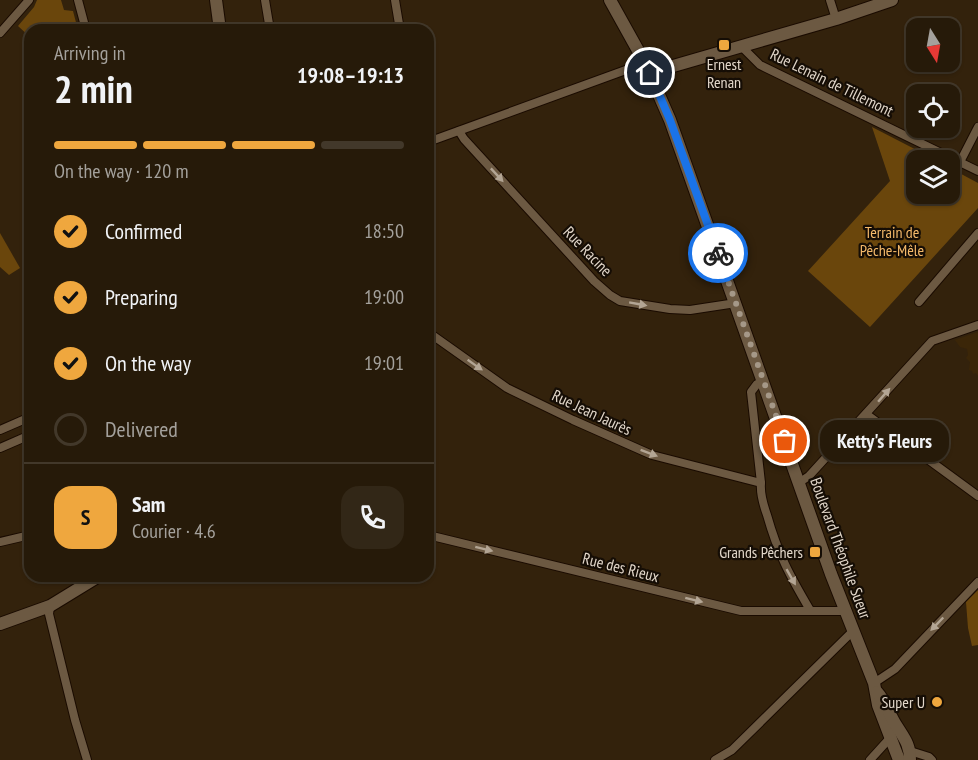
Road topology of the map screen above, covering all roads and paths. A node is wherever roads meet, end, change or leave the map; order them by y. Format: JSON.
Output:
{"nodes":[{"id":1,"x":29,"y":0,"type":"edge"},
{"id":2,"x":78,"y":0,"type":"edge"},
{"id":3,"x":216,"y":0,"type":"edge"},
{"id":4,"x":265,"y":0,"type":"edge"},
{"id":5,"x":394,"y":0,"type":"edge"},
{"id":6,"x":610,"y":0,"type":"edge"},
{"id":7,"x":830,"y":0,"type":"edge"},
{"id":8,"x":892,"y":0,"type":"edge"},
{"id":9,"x":836,"y":20,"type":"junction"},
{"id":10,"x":84,"y":24,"type":"edge"},
{"id":11,"x":219,"y":24,"type":"edge"},
{"id":12,"x":269,"y":24,"type":"edge"},
{"id":13,"x":399,"y":24,"type":"edge"},
{"id":14,"x":0,"y":33,"type":"edge"},
{"id":15,"x":742,"y":47,"type":"junction"},
{"id":16,"x":647,"y":68,"type":"junction"},
{"id":17,"x":978,"y":128,"type":"edge"},
{"id":18,"x":459,"y":131,"type":"junction"},
{"id":19,"x":434,"y":139,"type":"edge"},
{"id":20,"x":935,"y":150,"type":"edge"},
{"id":21,"x":960,"y":162,"type":"joint"},
{"id":22,"x":978,"y":171,"type":"edge"},
{"id":23,"x":978,"y":233,"type":"edge"},
{"id":24,"x":919,"y":302,"type":"dead end"},
{"id":25,"x":736,"y":303,"type":"junction"},
{"id":26,"x":978,"y":325,"type":"edge"},
{"id":27,"x":434,"y":336,"type":"edge"},
{"id":28,"x":764,"y":381,"type":"junction"},
{"id":29,"x":866,"y":414,"type":"junction"},
{"id":30,"x":24,"y":420,"type":"edge"},
{"id":31,"x":0,"y":430,"type":"edge"},
{"id":32,"x":24,"y":438,"type":"edge"},
{"id":33,"x":0,"y":448,"type":"edge"},
{"id":34,"x":800,"y":482,"type":"junction"},
{"id":35,"x":761,"y":483,"type":"junction"},
{"id":36,"x":978,"y":496,"type":"edge"},
{"id":37,"x":24,"y":536,"type":"edge"},
{"id":38,"x":434,"y":536,"type":"edge"},
{"id":39,"x":0,"y":542,"type":"edge"},
{"id":40,"x":89,"y":582,"type":"edge"},
{"id":41,"x":978,"y":582,"type":"edge"},
{"id":42,"x":50,"y":606,"type":"junction"},
{"id":43,"x":810,"y":610,"type":"junction"},
{"id":44,"x":846,"y":611,"type":"junction"},
{"id":45,"x":0,"y":624,"type":"edge"},
{"id":46,"x":853,"y":632,"type":"junction"},
{"id":47,"x":875,"y":687,"type":"junction"},
{"id":48,"x":891,"y":738,"type":"junction"},
{"id":49,"x":741,"y":740,"type":"junction"},
{"id":50,"x":910,"y":755,"type":"edge"},
{"id":51,"x":87,"y":760,"type":"edge"},
{"id":52,"x":715,"y":760,"type":"edge"},
{"id":53,"x":730,"y":760,"type":"edge"},
{"id":54,"x":870,"y":760,"type":"edge"},
{"id":55,"x":899,"y":760,"type":"edge"},
{"id":56,"x":932,"y":760,"type":"edge"}],
"edges":[{"from":1,"to":14,"type":"street"},
{"from":2,"to":10,"type":"street"},
{"from":3,"to":11,"type":"main road"},
{"from":4,"to":12,"type":"street"},
{"from":5,"to":13,"type":"street"},
{"from":6,"to":16,"type":"main road","name":"Boulevard Théophile Sueur"},
{"from":7,"to":9,"type":"street"},
{"from":8,"to":9,"type":"main road"},
{"from":9,"to":15,"type":"main road"},
{"from":15,"to":16,"type":"main road"},
{"from":15,"to":20,"type":"street","name":"Rue Lenain de Tillemont"},
{"from":16,"to":18,"type":"street"},
{"from":16,"to":25,"type":"main road","name":"Boulevard Théophile Sueur"},
{"from":17,"to":21,"type":"street"},
{"from":18,"to":19,"type":"street"},
{"from":18,"to":25,"type":"street","name":"Rue Racine","one_way":true},
{"from":21,"to":22,"type":"street","name":"Rue Lenain de Tillemont"},
{"from":23,"to":24,"type":"street"},
{"from":25,"to":28,"type":"main road","name":"Boulevard Théophile Sueur"},
{"from":29,"to":26,"type":"street","one_way":true},
{"from":27,"to":35,"type":"street","name":"Rue Jean Jaurès","one_way":true},
{"from":28,"to":34,"type":"main road","name":"Boulevard Théophile Sueur"},
{"from":28,"to":35,"type":"street"},
{"from":29,"to":34,"type":"street"},
{"from":29,"to":36,"type":"street"},
{"from":30,"to":31,"type":"street"},
{"from":32,"to":33,"type":"street"},
{"from":34,"to":44,"type":"main road","name":"Boulevard Théophile Sueur"},
{"from":35,"to":43,"type":"street","one_way":true},
{"from":37,"to":39,"type":"street"},
{"from":38,"to":43,"type":"street","name":"Rue des Rieux","one_way":true},
{"from":40,"to":42,"type":"main road"},
{"from":41,"to":47,"type":"street","one_way":true},
{"from":42,"to":45,"type":"main road"},
{"from":42,"to":51,"type":"street"},
{"from":43,"to":44,"type":"street","name":"Rue des Rieux"},
{"from":44,"to":46,"type":"main road","name":"Boulevard Théophile Sueur"},
{"from":46,"to":47,"type":"main road","name":"Boulevard Théophile Sueur"},
{"from":46,"to":49,"type":"street"},
{"from":47,"to":48,"type":"main road","name":"Boulevard Théophile Sueur"},
{"from":47,"to":50,"type":"main road","name":"Boulevard Théophile Sueur"},
{"from":48,"to":54,"type":"street"},
{"from":48,"to":55,"type":"main road","name":"Boulevard Théophile Sueur"},
{"from":49,"to":52,"type":"street"},
{"from":49,"to":53,"type":"street"},
{"from":50,"to":56,"type":"street"}]}
